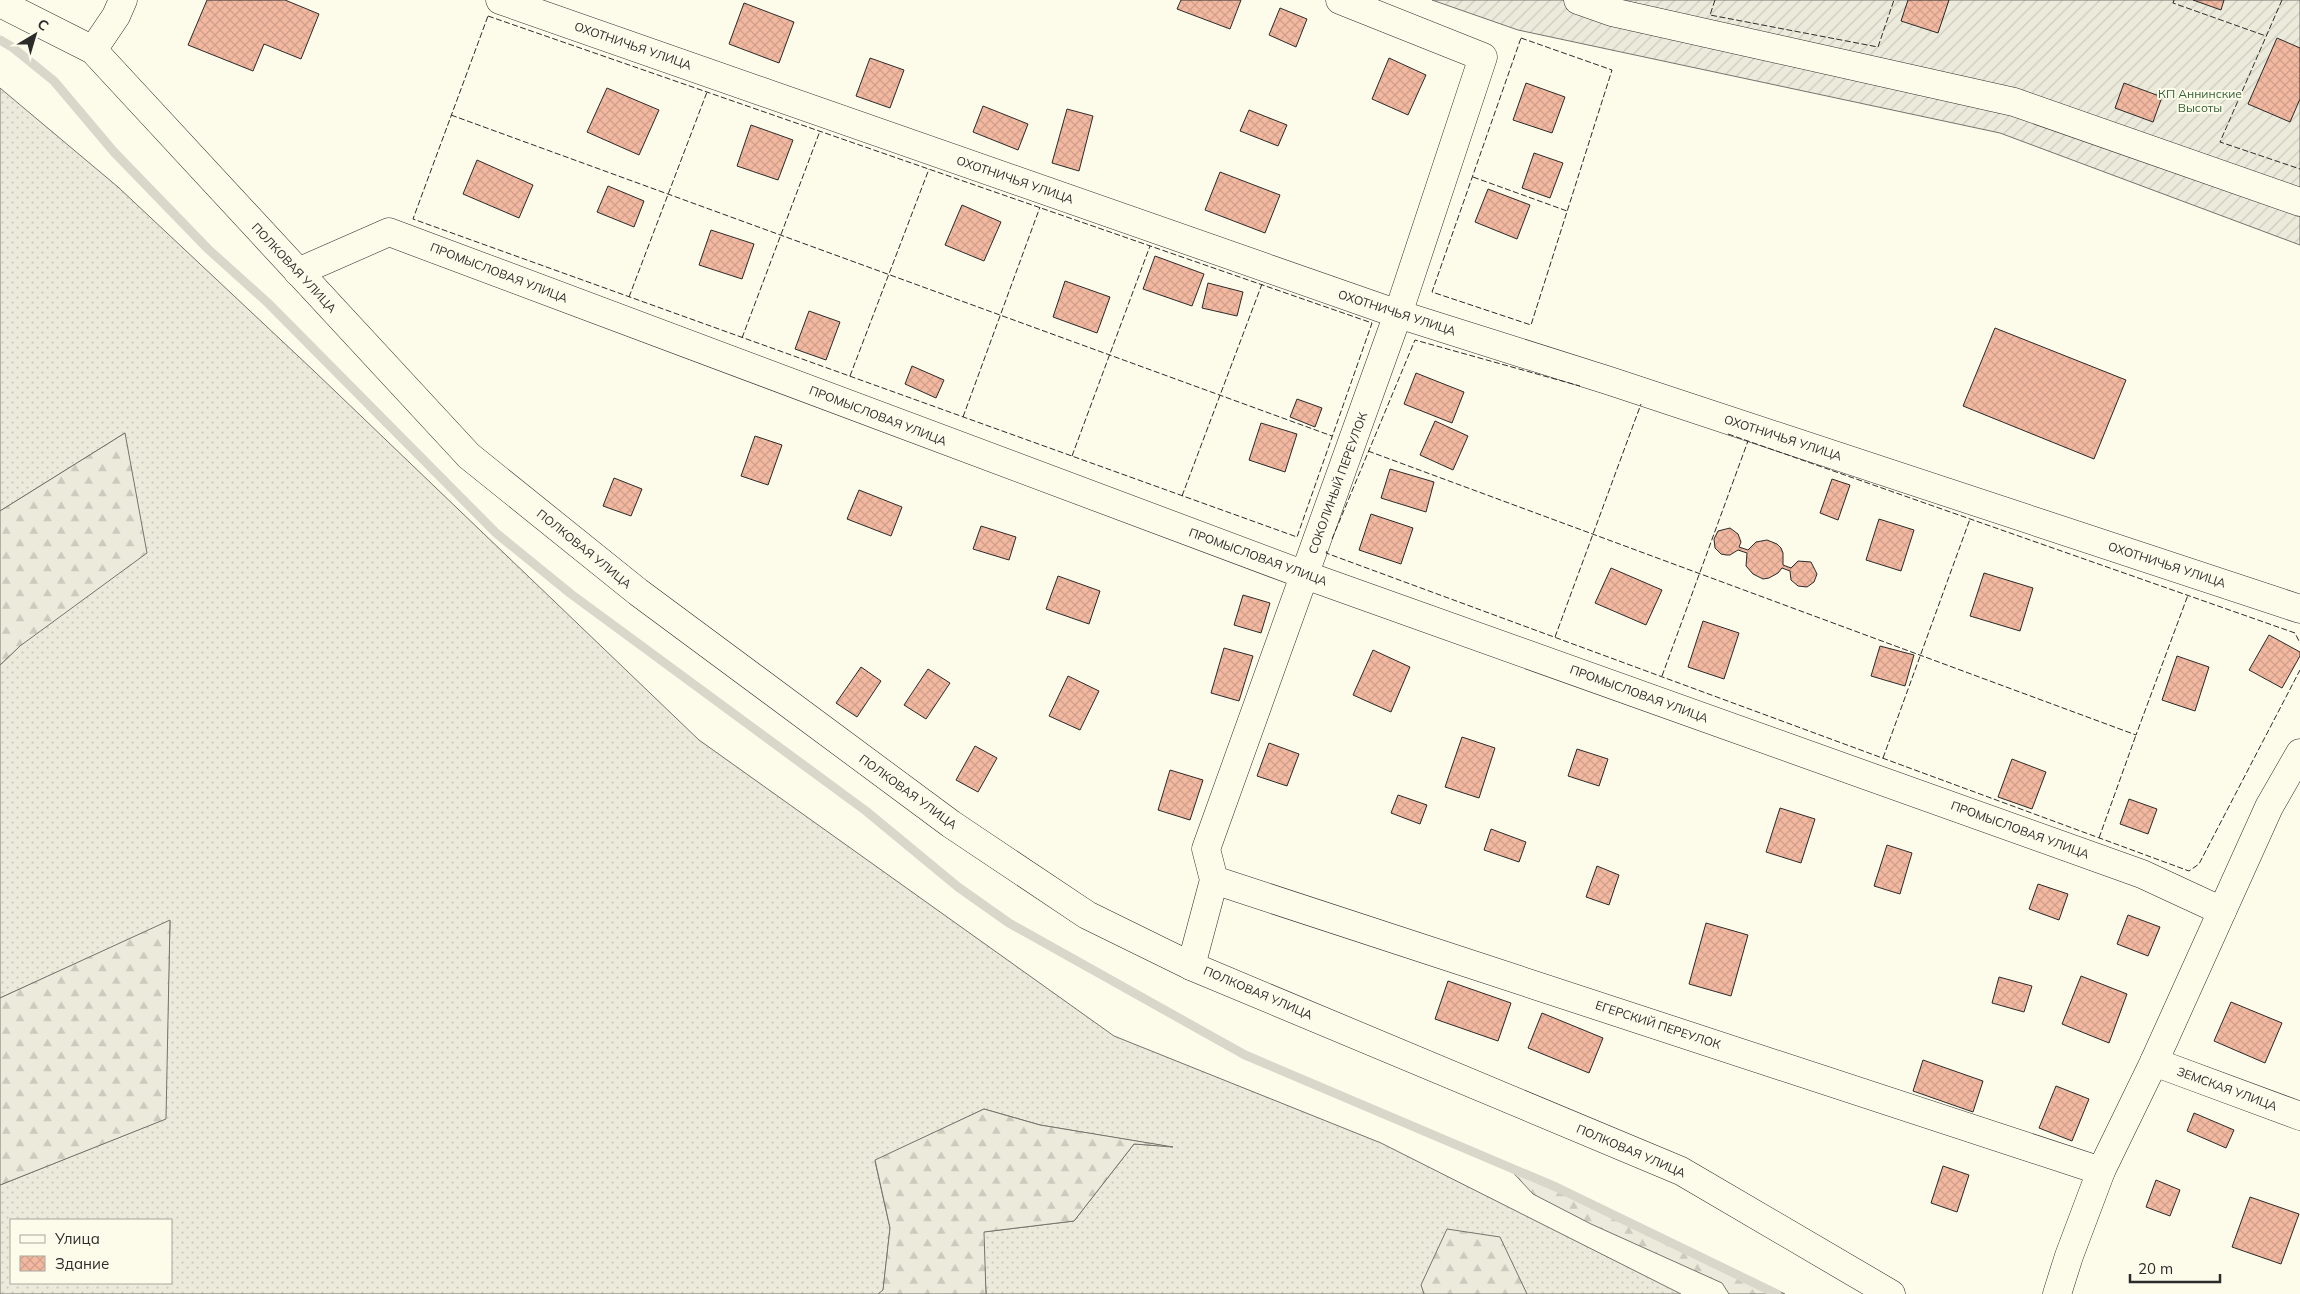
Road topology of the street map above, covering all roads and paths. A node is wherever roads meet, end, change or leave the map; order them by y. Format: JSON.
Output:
{"nodes":[{"id":1,"x":123,"y":0,"type":"edge"},
{"id":2,"x":500,"y":0,"type":"edge"},
{"id":3,"x":1340,"y":0,"type":"edge"},
{"id":4,"x":1578,"y":0,"type":"edge"},
{"id":5,"x":0,"y":3,"type":"edge"},
{"id":6,"x":93,"y":50,"type":"junction"},
{"id":7,"x":2300,"y":202,"type":"edge"},
{"id":8,"x":298,"y":272,"type":"junction"},
{"id":9,"x":1398,"y":314,"type":"junction"},
{"id":10,"x":1305,"y":575,"type":"junction"},
{"id":11,"x":2300,"y":609,"type":"edge"},
{"id":12,"x":2300,"y":752,"type":"edge"},
{"id":13,"x":1214,"y":880,"type":"junction"},
{"id":14,"x":2222,"y":911,"type":"junction"},
{"id":15,"x":1191,"y":966,"type":"junction"},
{"id":16,"x":2154,"y":1062,"type":"junction"},
{"id":17,"x":2300,"y":1116,"type":"edge"},
{"id":18,"x":2101,"y":1171,"type":"junction"},
{"id":19,"x":1890,"y":1294,"type":"edge"},
{"id":20,"x":2057,"y":1294,"type":"edge"}],
"edges":[{"from":1,"to":6,"type":"street"},
{"from":2,"to":9,"type":"street","name":"ОХОТНИЧЬЯ УЛИЦА"},
{"from":3,"to":9,"type":"street","name":"СОКОЛИНЫЙ ПЕРЕУЛОК"},
{"from":4,"to":7,"type":"street"},
{"from":5,"to":6,"type":"street"},
{"from":6,"to":8,"type":"street","name":"ПОЛКОВАЯ УЛИЦА"},
{"from":8,"to":10,"type":"street","name":"ПРОМЫСЛОВАЯ УЛИЦА"},
{"from":8,"to":15,"type":"street","name":"ПОЛКОВАЯ УЛИЦА"},
{"from":9,"to":10,"type":"street","name":"СОКОЛИНЫЙ ПЕРЕУЛОК"},
{"from":9,"to":11,"type":"street","name":"ОХОТНИЧЬЯ УЛИЦА"},
{"from":10,"to":13,"type":"street","name":"СОКОЛИНЫЙ ПЕРЕУЛОК"},
{"from":10,"to":14,"type":"street","name":"ПРОМЫСЛОВАЯ УЛИЦА"},
{"from":12,"to":14,"type":"street"},
{"from":13,"to":15,"type":"street","name":"СОКОЛИНЫЙ ПЕРЕУЛОК"},
{"from":13,"to":18,"type":"street","name":"ЕГЕРСКИЙ ПЕРЕУЛОК"},
{"from":14,"to":16,"type":"street"},
{"from":15,"to":19,"type":"street","name":"ПОЛКОВАЯ УЛИЦА"},
{"from":16,"to":17,"type":"street","name":"ЗЕМСКАЯ УЛИЦА"},
{"from":16,"to":18,"type":"street"},
{"from":18,"to":20,"type":"street"}]}
